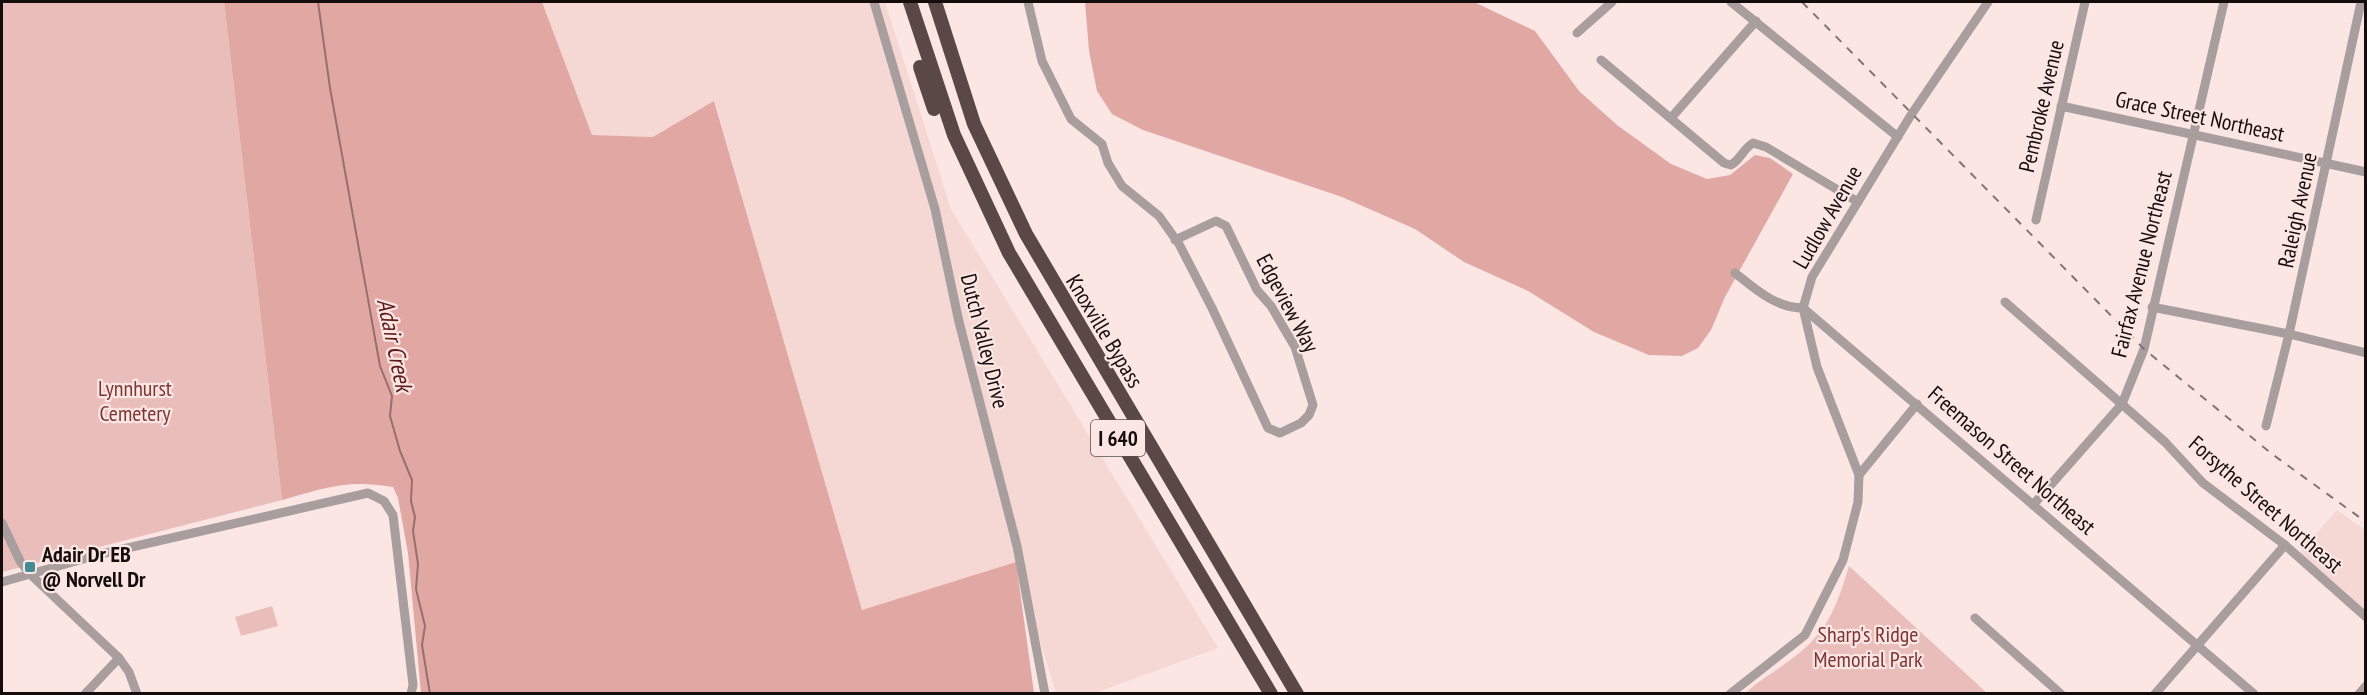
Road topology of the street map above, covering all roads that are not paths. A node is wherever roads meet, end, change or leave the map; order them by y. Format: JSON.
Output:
{"nodes":[{"id":1,"x":874,"y":2,"type":"edge"},
{"id":2,"x":902,"y":2,"type":"edge"},
{"id":3,"x":910,"y":2,"type":"edge"},
{"id":4,"x":934,"y":2,"type":"edge"},
{"id":5,"x":1028,"y":2,"type":"edge"},
{"id":6,"x":1612,"y":2,"type":"edge"},
{"id":7,"x":1731,"y":2,"type":"edge"},
{"id":8,"x":1988,"y":2,"type":"edge"},
{"id":9,"x":2085,"y":2,"type":"edge"},
{"id":10,"x":2224,"y":2,"type":"edge"},
{"id":11,"x":2361,"y":2,"type":"edge"},
{"id":12,"x":1756,"y":21,"type":"junction"},
{"id":13,"x":1577,"y":33,"type":"dead end"},
{"id":14,"x":1601,"y":60,"type":"dead end"},
{"id":15,"x":2061,"y":106,"type":"junction"},
{"id":16,"x":1671,"y":118,"type":"junction"},
{"id":17,"x":2193,"y":135,"type":"junction"},
{"id":18,"x":1898,"y":137,"type":"junction"},
{"id":19,"x":2327,"y":164,"type":"junction"},
{"id":20,"x":2366,"y":172,"type":"edge"},
{"id":21,"x":1858,"y":202,"type":"junction"},
{"id":22,"x":2036,"y":220,"type":"dead end"},
{"id":23,"x":997,"y":230,"type":"junction"},
{"id":24,"x":1175,"y":240,"type":"junction"},
{"id":25,"x":1735,"y":273,"type":"dead end"},
{"id":26,"x":2005,"y":302,"type":"dead end"},
{"id":27,"x":2152,"y":307,"type":"junction"},
{"id":28,"x":1803,"y":308,"type":"junction"},
{"id":29,"x":2289,"y":334,"type":"junction"},
{"id":30,"x":2366,"y":353,"type":"edge"},
{"id":31,"x":1917,"y":404,"type":"junction"},
{"id":32,"x":2122,"y":404,"type":"junction"},
{"id":33,"x":2266,"y":426,"type":"dead end"},
{"id":34,"x":1859,"y":475,"type":"junction"},
{"id":35,"x":2033,"y":505,"type":"junction"},
{"id":36,"x":2,"y":523,"type":"edge"},
{"id":37,"x":2285,"y":545,"type":"junction"},
{"id":38,"x":30,"y":574,"type":"junction"},
{"id":39,"x":2,"y":582,"type":"edge"},
{"id":40,"x":2366,"y":617,"type":"edge"},
{"id":41,"x":1975,"y":618,"type":"dead end"},
{"id":42,"x":2197,"y":644,"type":"junction"},
{"id":43,"x":119,"y":658,"type":"junction"},
{"id":44,"x":2366,"y":686,"type":"edge"},
{"id":45,"x":85,"y":693,"type":"edge"},
{"id":46,"x":136,"y":693,"type":"edge"},
{"id":47,"x":411,"y":693,"type":"edge"},
{"id":48,"x":1045,"y":693,"type":"edge"},
{"id":49,"x":1271,"y":693,"type":"edge"},
{"id":50,"x":1297,"y":693,"type":"edge"},
{"id":51,"x":1730,"y":693,"type":"edge"},
{"id":52,"x":2061,"y":693,"type":"edge"},
{"id":53,"x":2156,"y":693,"type":"edge"},
{"id":54,"x":2254,"y":693,"type":"edge"},
{"id":55,"x":2359,"y":693,"type":"edge"}],
"edges":[{"from":1,"to":48,"type":"street","name":"Dutch Valley Drive"},
{"from":2,"to":23,"type":"highway"},
{"from":3,"to":23,"type":"highway","name":"Knoxville Bypass","number":"I 640"},
{"from":4,"to":50,"type":"highway","name":"Knoxville Bypass","number":"I 640"},
{"from":5,"to":24,"type":"street","name":"Edgeview Way"},
{"from":6,"to":13,"type":"street"},
{"from":7,"to":12,"type":"street"},
{"from":8,"to":18,"type":"street","name":"Ludlow Avenue"},
{"from":9,"to":15,"type":"street","name":"Pembroke Avenue"},
{"from":10,"to":17,"type":"street","name":"Fairfax Avenue Northeast"},
{"from":11,"to":19,"type":"street","name":"Raleigh Avenue"},
{"from":12,"to":16,"type":"street"},
{"from":12,"to":18,"type":"street"},
{"from":14,"to":16,"type":"street"},
{"from":15,"to":17,"type":"street","name":"Grace Street Northeast"},
{"from":15,"to":22,"type":"street","name":"Pembroke Avenue"},
{"from":16,"to":21,"type":"street"},
{"from":17,"to":19,"type":"street","name":"Grace Street Northeast"},
{"from":17,"to":27,"type":"street","name":"Fairfax Avenue Northeast"},
{"from":18,"to":21,"type":"street","name":"Ludlow Avenue"},
{"from":19,"to":20,"type":"street","name":"Grace Street Northeast"},
{"from":19,"to":29,"type":"street","name":"Raleigh Avenue"},
{"from":21,"to":28,"type":"street","name":"Ludlow Avenue"},
{"from":23,"to":49,"type":"highway","name":"Knoxville Bypass","number":"I 640"},
{"from":24,"to":24,"type":"street","name":"Edgeview Way"},
{"from":25,"to":28,"type":"street","name":"Freemason Street Northeast"},
{"from":26,"to":32,"type":"street","name":"Forsythe Street Northeast"},
{"from":27,"to":29,"type":"street"},
{"from":27,"to":32,"type":"street","name":"Fairfax Avenue Northeast"},
{"from":28,"to":31,"type":"street","name":"Freemason Street Northeast"},
{"from":28,"to":34,"type":"street","name":"Ludlow Avenue"},
{"from":29,"to":30,"type":"street"},
{"from":29,"to":33,"type":"street","name":"Raleigh Avenue"},
{"from":31,"to":34,"type":"street"},
{"from":31,"to":35,"type":"street","name":"Freemason Street Northeast"},
{"from":32,"to":35,"type":"street","name":"Fairfax Avenue Northeast"},
{"from":32,"to":37,"type":"street","name":"Forsythe Street Northeast"},
{"from":34,"to":51,"type":"street"},
{"from":35,"to":42,"type":"street","name":"Freemason Street Northeast"},
{"from":36,"to":38,"type":"street"},
{"from":37,"to":40,"type":"street","name":"Forsythe Street Northeast"},
{"from":37,"to":42,"type":"street"},
{"from":38,"to":39,"type":"street"},
{"from":38,"to":43,"type":"street"},
{"from":38,"to":47,"type":"street"},
{"from":41,"to":52,"type":"street"},
{"from":42,"to":53,"type":"street"},
{"from":42,"to":54,"type":"street","name":"Freemason Street Northeast"},
{"from":43,"to":45,"type":"street"},
{"from":43,"to":46,"type":"street"},
{"from":44,"to":55,"type":"street"}]}
